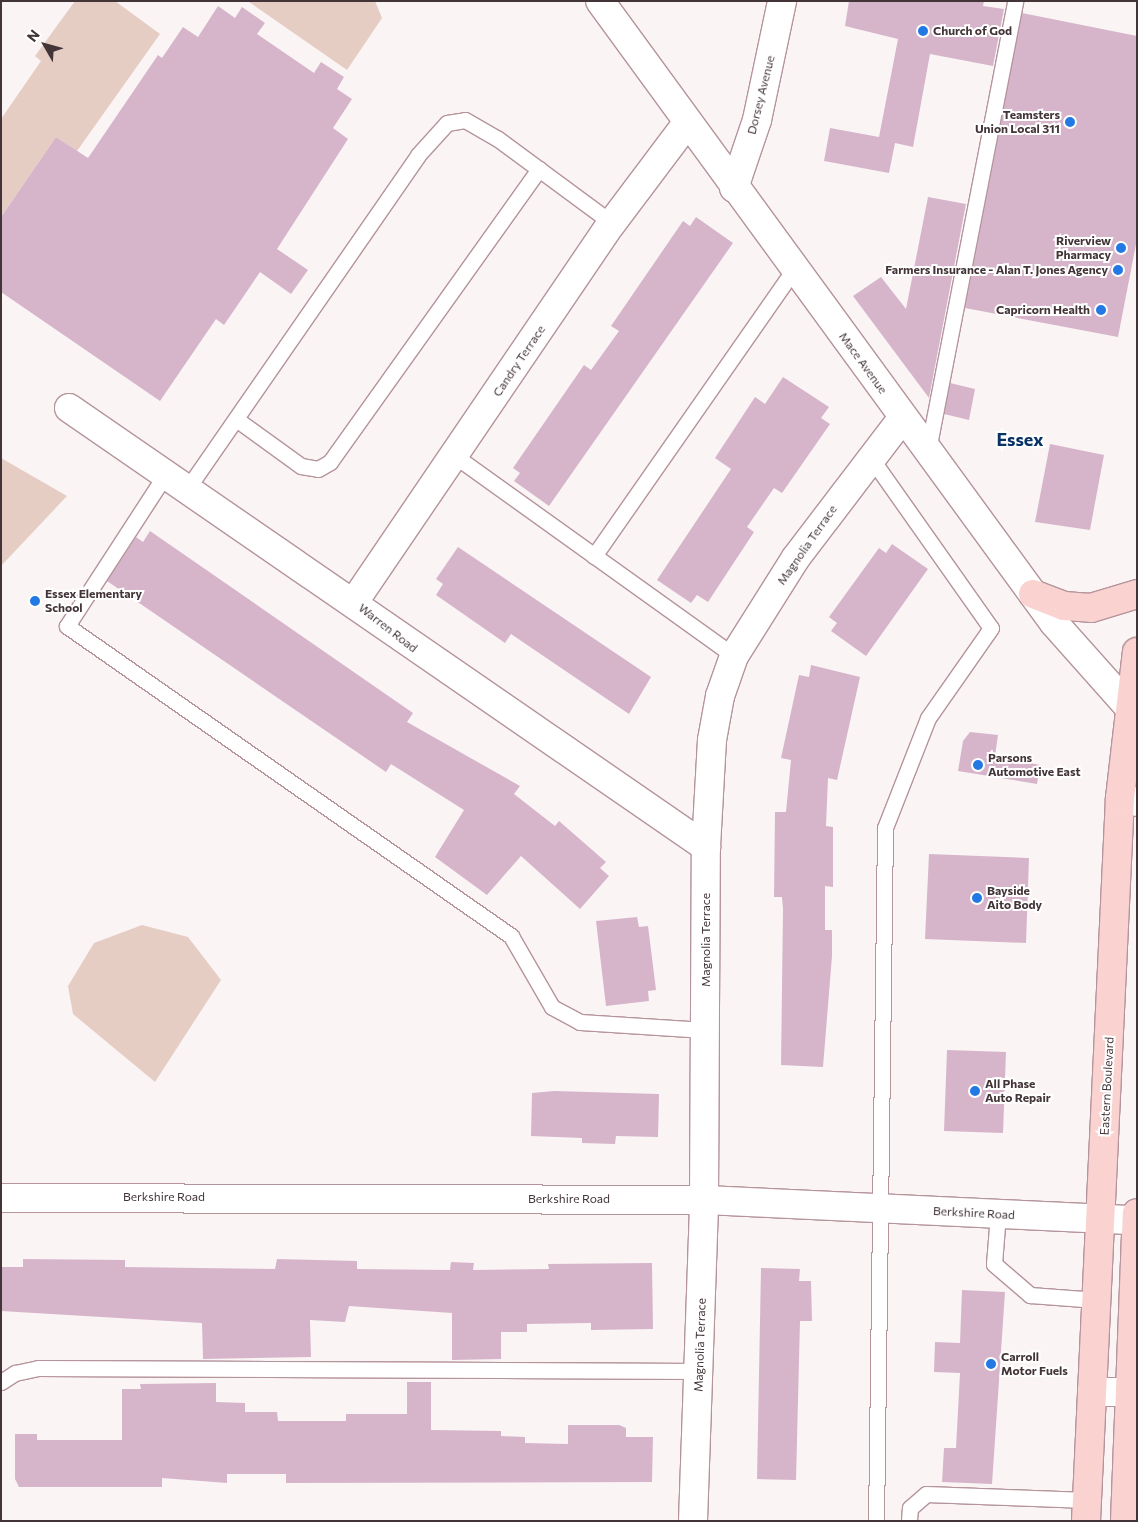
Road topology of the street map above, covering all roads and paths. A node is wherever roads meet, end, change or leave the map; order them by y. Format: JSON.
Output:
{"nodes":[{"id":1,"x":600,"y":1,"type":"edge"},
{"id":2,"x":782,"y":1,"type":"edge"},
{"id":3,"x":1015,"y":1,"type":"edge"},
{"id":4,"x":687,"y":123,"type":"junction"},
{"id":5,"x":539,"y":170,"type":"junction"},
{"id":6,"x":734,"y":188,"type":"junction"},
{"id":7,"x":612,"y":223,"type":"junction"},
{"id":8,"x":794,"y":269,"type":"junction"},
{"id":9,"x":69,"y":408,"type":"dead end"},
{"id":10,"x":903,"y":417,"type":"junction"},
{"id":11,"x":236,"y":418,"type":"junction"},
{"id":12,"x":928,"y":450,"type":"junction"},
{"id":13,"x":455,"y":456,"type":"junction"},
{"id":14,"x":871,"y":458,"type":"junction"},
{"id":15,"x":176,"y":482,"type":"junction"},
{"id":16,"x":594,"y":556,"type":"junction"},
{"id":17,"x":1033,"y":594,"type":"junction"},
{"id":18,"x":1137,"y":594,"type":"edge"},
{"id":19,"x":354,"y":602,"type":"junction"},
{"id":20,"x":1137,"y":652,"type":"edge"},
{"id":21,"x":734,"y":656,"type":"junction"},
{"id":22,"x":1132,"y":712,"type":"edge"},
{"id":23,"x":1128,"y":800,"type":"edge"},
{"id":24,"x":706,"y":847,"type":"junction"},
{"id":25,"x":706,"y":1030,"type":"junction"},
{"id":26,"x":1,"y":1198,"type":"edge"},
{"id":27,"x":704,"y":1200,"type":"junction"},
{"id":28,"x":880,"y":1209,"type":"junction"},
{"id":29,"x":1137,"y":1213,"type":"edge"},
{"id":30,"x":998,"y":1214,"type":"junction"},
{"id":31,"x":1100,"y":1219,"type":"junction"},
{"id":32,"x":1136,"y":1220,"type":"edge"},
{"id":33,"x":1097,"y":1300,"type":"junction"},
{"id":34,"x":699,"y":1371,"type":"junction"},
{"id":35,"x":1,"y":1382,"type":"edge"},
{"id":36,"x":1092,"y":1392,"type":"junction"},
{"id":37,"x":1133,"y":1393,"type":"edge"},
{"id":38,"x":1087,"y":1510,"type":"edge"},
{"id":39,"x":694,"y":1521,"type":"edge"},
{"id":40,"x":876,"y":1521,"type":"edge"},
{"id":41,"x":909,"y":1521,"type":"edge"},
{"id":42,"x":1125,"y":1521,"type":"edge"}],
"edges":[{"from":1,"to":4,"type":"street","name":"Mace Avenue"},
{"from":2,"to":6,"type":"street","name":"Dorsey Avenue"},
{"from":3,"to":12,"type":"lane"},
{"from":4,"to":6,"type":"street","name":"Mace Avenue"},
{"from":4,"to":7,"type":"street","name":"Candry Terrace"},
{"from":5,"to":7,"type":"lane"},
{"from":5,"to":11,"type":"lane"},
{"from":5,"to":11,"type":"lane"},
{"from":6,"to":8,"type":"street","name":"Mace Avenue"},
{"from":7,"to":13,"type":"street","name":"Candry Terrace"},
{"from":8,"to":10,"type":"street","name":"Mace Avenue"},
{"from":8,"to":16,"type":"lane"},
{"from":9,"to":15,"type":"street","name":"Warren Road"},
{"from":10,"to":12,"type":"street","name":"Mace Avenue"},
{"from":10,"to":14,"type":"street","name":"Magnolia Terrace"},
{"from":11,"to":15,"type":"lane"},
{"from":12,"to":17,"type":"street","name":"Mace Avenue"},
{"from":13,"to":16,"type":"lane"},
{"from":13,"to":19,"type":"street","name":"Candry Terrace"},
{"from":14,"to":21,"type":"street","name":"Magnolia Terrace"},
{"from":14,"to":28,"type":"lane"},
{"from":15,"to":19,"type":"street","name":"Warren Road"},
{"from":15,"to":25,"type":"lane"},
{"from":16,"to":21,"type":"lane"},
{"from":17,"to":18,"type":"main road"},
{"from":17,"to":22,"type":"street","name":"Mace Avenue"},
{"from":19,"to":24,"type":"street","name":"Warren Road"},
{"from":20,"to":22,"type":"main road","name":"Eastern Boulevard"},
{"from":21,"to":24,"type":"street","name":"Magnolia Terrace"},
{"from":22,"to":23,"type":"main road","name":"Eastern Boulevard"},
{"from":23,"to":31,"type":"main road","name":"Eastern Boulevard"},
{"from":24,"to":25,"type":"street","name":"Magnolia Terrace"},
{"from":25,"to":27,"type":"street","name":"Magnolia Terrace"},
{"from":26,"to":27,"type":"street","name":"Berkshire Road"},
{"from":27,"to":28,"type":"street","name":"Berkshire Road"},
{"from":27,"to":34,"type":"street","name":"Magnolia Terrace"},
{"from":28,"to":30,"type":"street","name":"Berkshire Road"},
{"from":28,"to":40,"type":"lane"},
{"from":29,"to":32,"type":"main road"},
{"from":30,"to":31,"type":"street","name":"Berkshire Road"},
{"from":30,"to":33,"type":"lane"},
{"from":31,"to":32,"type":"street","name":"Berkshire Road"},
{"from":31,"to":33,"type":"main road","name":"Eastern Boulevard"},
{"from":32,"to":37,"type":"main road"},
{"from":33,"to":36,"type":"main road","name":"Eastern Boulevard"},
{"from":34,"to":35,"type":"lane"},
{"from":34,"to":39,"type":"street","name":"Magnolia Terrace"},
{"from":36,"to":37,"type":"street"},
{"from":36,"to":38,"type":"main road","name":"Eastern Boulevard"},
{"from":37,"to":42,"type":"main road"},
{"from":38,"to":41,"type":"lane"}]}
